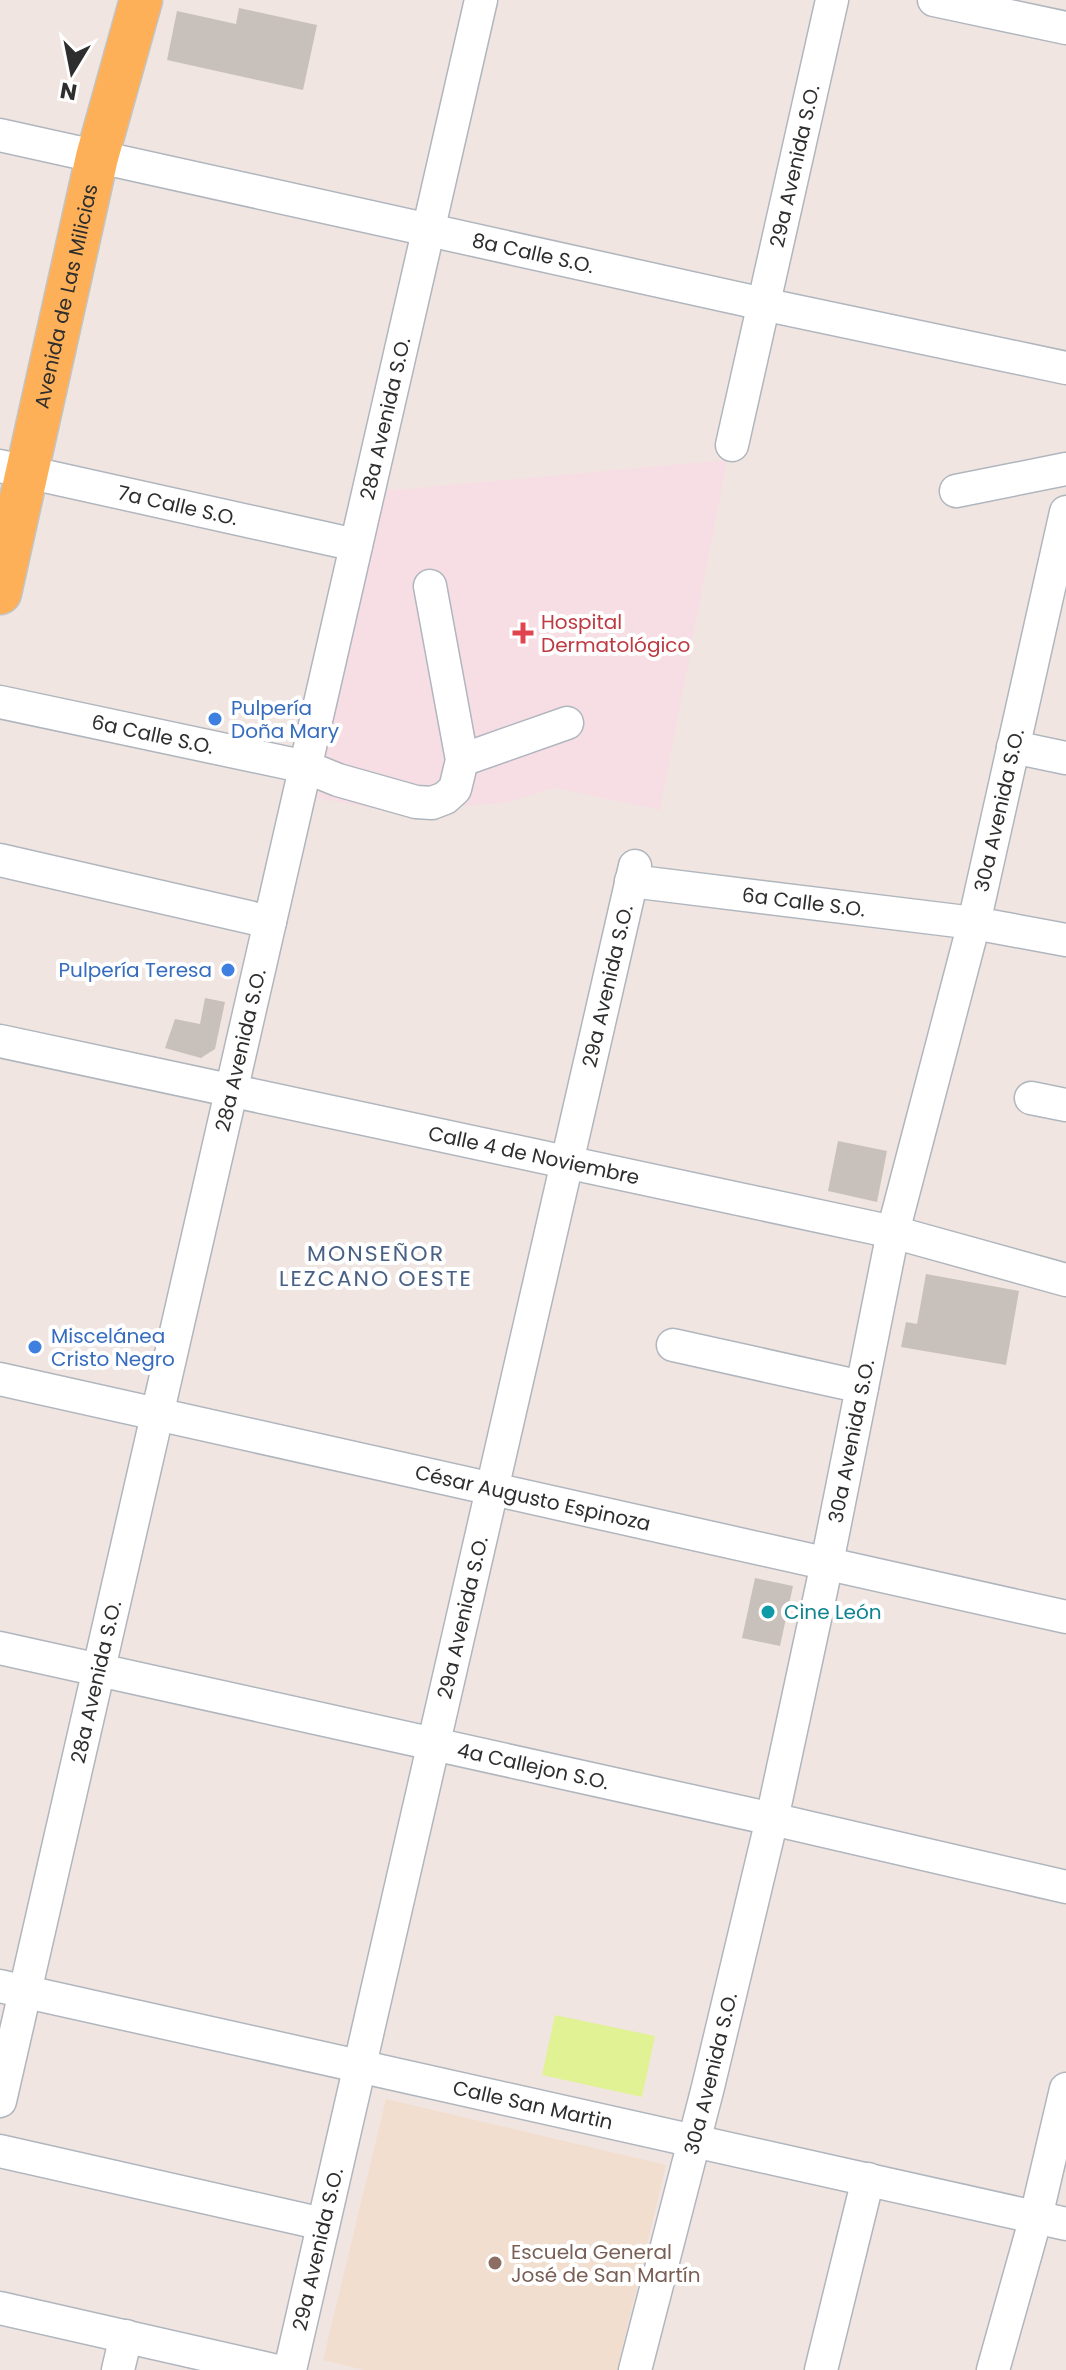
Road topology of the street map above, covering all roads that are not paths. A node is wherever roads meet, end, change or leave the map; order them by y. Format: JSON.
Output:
{"nodes":[{"id":1,"x":141,"y":0,"type":"edge"},
{"id":2,"x":481,"y":0,"type":"edge"},
{"id":3,"x":832,"y":0,"type":"edge"},
{"id":4,"x":934,"y":0,"type":"edge"},
{"id":5,"x":1066,"y":28,"type":"edge"},
{"id":6,"x":0,"y":135,"type":"edge"},
{"id":7,"x":97,"y":157,"type":"junction"},
{"id":8,"x":428,"y":231,"type":"junction"},
{"id":9,"x":760,"y":318,"type":"junction"},
{"id":10,"x":1066,"y":368,"type":"edge"},
{"id":11,"x":732,"y":445,"type":"dead end"},
{"id":12,"x":13,"y":468,"type":"edge"},
{"id":13,"x":1066,"y":469,"type":"edge"},
{"id":14,"x":956,"y":491,"type":"dead end"},
{"id":15,"x":1065,"y":521,"type":"edge"},
{"id":16,"x":356,"y":545,"type":"junction"},
{"id":17,"x":430,"y":586,"type":"dead end"},
{"id":18,"x":0,"y":593,"type":"edge"},
{"id":19,"x":0,"y":702,"type":"edge"},
{"id":20,"x":567,"y":723,"type":"dead end"},
{"id":21,"x":1013,"y":747,"type":"junction"},
{"id":22,"x":1066,"y":758,"type":"edge"},
{"id":23,"x":462,"y":760,"type":"junction"},
{"id":24,"x":306,"y":767,"type":"junction"},
{"id":25,"x":0,"y":860,"type":"edge"},
{"id":26,"x":633,"y":873,"type":"joint"},
{"id":27,"x":270,"y":922,"type":"junction"},
{"id":28,"x":974,"y":923,"type":"junction"},
{"id":29,"x":1066,"y":940,"type":"edge"},
{"id":30,"x":0,"y":1041,"type":"edge"},
{"id":31,"x":231,"y":1091,"type":"junction"},
{"id":32,"x":1031,"y":1098,"type":"dead end"},
{"id":33,"x":1066,"y":1105,"type":"edge"},
{"id":34,"x":567,"y":1162,"type":"junction"},
{"id":35,"x":893,"y":1232,"type":"junction"},
{"id":36,"x":1066,"y":1280,"type":"edge"},
{"id":37,"x":673,"y":1345,"type":"dead end"},
{"id":38,"x":0,"y":1379,"type":"edge"},
{"id":39,"x":862,"y":1387,"type":"junction"},
{"id":40,"x":157,"y":1414,"type":"junction"},
{"id":41,"x":492,"y":1489,"type":"junction"},
{"id":42,"x":827,"y":1563,"type":"junction"},
{"id":43,"x":1066,"y":1617,"type":"edge"},
{"id":44,"x":0,"y":1648,"type":"edge"},
{"id":45,"x":99,"y":1670,"type":"junction"},
{"id":46,"x":433,"y":1744,"type":"junction"},
{"id":47,"x":772,"y":1819,"type":"junction"},
{"id":48,"x":1066,"y":1887,"type":"edge"},
{"id":49,"x":13,"y":1988,"type":"edge"},
{"id":50,"x":359,"y":2066,"type":"junction"},
{"id":51,"x":1066,"y":2089,"type":"edge"},
{"id":52,"x":0,"y":2101,"type":"edge"},
{"id":53,"x":694,"y":2141,"type":"junction"},
{"id":54,"x":0,"y":2151,"type":"edge"},
{"id":55,"x":868,"y":2179,"type":"junction"},
{"id":56,"x":1051,"y":2221,"type":"edge"},
{"id":57,"x":323,"y":2224,"type":"junction"},
{"id":58,"x":0,"y":2308,"type":"edge"},
{"id":59,"x":126,"y":2336,"type":"junction"},
{"id":60,"x":118,"y":2370,"type":"edge"},
{"id":61,"x":273,"y":2370,"type":"edge"},
{"id":62,"x":290,"y":2370,"type":"edge"},
{"id":63,"x":635,"y":2370,"type":"edge"},
{"id":64,"x":821,"y":2370,"type":"edge"},
{"id":65,"x":993,"y":2370,"type":"edge"}],
"edges":[{"from":1,"to":7,"type":"main road","name":"Avenida de Las Milicias"},
{"from":2,"to":8,"type":"street","name":"28a Avenida S.O."},
{"from":3,"to":9,"type":"street","name":"29a Avenida S.O."},
{"from":4,"to":5,"type":"street"},
{"from":6,"to":7,"type":"street","name":"8a Calle S.O."},
{"from":7,"to":8,"type":"street","name":"8a Calle S.O."},
{"from":7,"to":12,"type":"main road","name":"Avenida de Las Milicias"},
{"from":8,"to":9,"type":"street","name":"8a Calle S.O."},
{"from":8,"to":16,"type":"street","name":"28a Avenida S.O."},
{"from":9,"to":10,"type":"street","name":"8a Calle S.O."},
{"from":9,"to":11,"type":"street","name":"29a Avenida S.O."},
{"from":12,"to":16,"type":"street","name":"7a Calle S.O."},
{"from":12,"to":18,"type":"main road","name":"Avenida de Las Milicias"},
{"from":13,"to":14,"type":"street"},
{"from":15,"to":21,"type":"street","name":"30a Avenida S.O."},
{"from":16,"to":24,"type":"street","name":"28a Avenida S.O."},
{"from":17,"to":23,"type":"street"},
{"from":19,"to":24,"type":"street","name":"6a Calle S.O."},
{"from":20,"to":23,"type":"street"},
{"from":21,"to":22,"type":"street"},
{"from":21,"to":28,"type":"street","name":"30a Avenida S.O."},
{"from":23,"to":24,"type":"street","name":"6a Calle S.O."},
{"from":24,"to":27,"type":"street","name":"28a Avenida S.O."},
{"from":25,"to":27,"type":"street"},
{"from":26,"to":28,"type":"street","name":"6a Calle S.O."},
{"from":26,"to":34,"type":"street","name":"29a Avenida S.O."},
{"from":27,"to":31,"type":"street","name":"28a Avenida S.O."},
{"from":28,"to":29,"type":"street","name":"6a Calle S.O."},
{"from":28,"to":35,"type":"street","name":"30a Avenida S.O."},
{"from":30,"to":31,"type":"street","name":"Calle 4 de Noviembre"},
{"from":31,"to":34,"type":"street","name":"Calle 4 de Noviembre"},
{"from":31,"to":40,"type":"street","name":"28a Avenida S.O."},
{"from":32,"to":33,"type":"street"},
{"from":34,"to":35,"type":"street","name":"Calle 4 de Noviembre"},
{"from":34,"to":41,"type":"street","name":"29a Avenida S.O."},
{"from":35,"to":36,"type":"street","name":"Calle 4 de Noviembre"},
{"from":35,"to":39,"type":"street","name":"30a Avenida S.O."},
{"from":37,"to":39,"type":"street"},
{"from":38,"to":40,"type":"street","name":"César Augusto Espinoza"},
{"from":39,"to":42,"type":"street","name":"30a Avenida S.O."},
{"from":40,"to":41,"type":"street","name":"César Augusto Espinoza"},
{"from":40,"to":45,"type":"street","name":"28a Avenida S.O."},
{"from":41,"to":42,"type":"street","name":"César Augusto Espinoza"},
{"from":41,"to":46,"type":"street","name":"29a Avenida S.O."},
{"from":42,"to":43,"type":"street","name":"César Augusto Espinoza"},
{"from":42,"to":47,"type":"street","name":"30a Avenida S.O."},
{"from":44,"to":45,"type":"street","name":"4a Callejon S.O."},
{"from":45,"to":46,"type":"street","name":"4a Callejon S.O."},
{"from":45,"to":49,"type":"street","name":"28a Avenida S.O."},
{"from":46,"to":47,"type":"street","name":"4a Callejon S.O."},
{"from":46,"to":50,"type":"street","name":"29a Avenida S.O."},
{"from":47,"to":48,"type":"street","name":"4a Callejon S.O."},
{"from":47,"to":53,"type":"street","name":"30a Avenida S.O."},
{"from":49,"to":50,"type":"street","name":"Calle San Martin"},
{"from":49,"to":52,"type":"street","name":"28a Avenida S.O."},
{"from":50,"to":53,"type":"street","name":"Calle San Martin"},
{"from":50,"to":57,"type":"street","name":"29a Avenida S.O."},
{"from":51,"to":56,"type":"street"},
{"from":53,"to":55,"type":"street","name":"Calle San Martin"},
{"from":53,"to":63,"type":"street","name":"30a Avenida S.O."},
{"from":54,"to":57,"type":"street"},
{"from":55,"to":56,"type":"street","name":"Calle San Martin"},
{"from":55,"to":64,"type":"street"},
{"from":56,"to":65,"type":"street"},
{"from":57,"to":62,"type":"street","name":"29a Avenida S.O."},
{"from":58,"to":59,"type":"street"},
{"from":59,"to":60,"type":"street"},
{"from":59,"to":61,"type":"street"}]}
